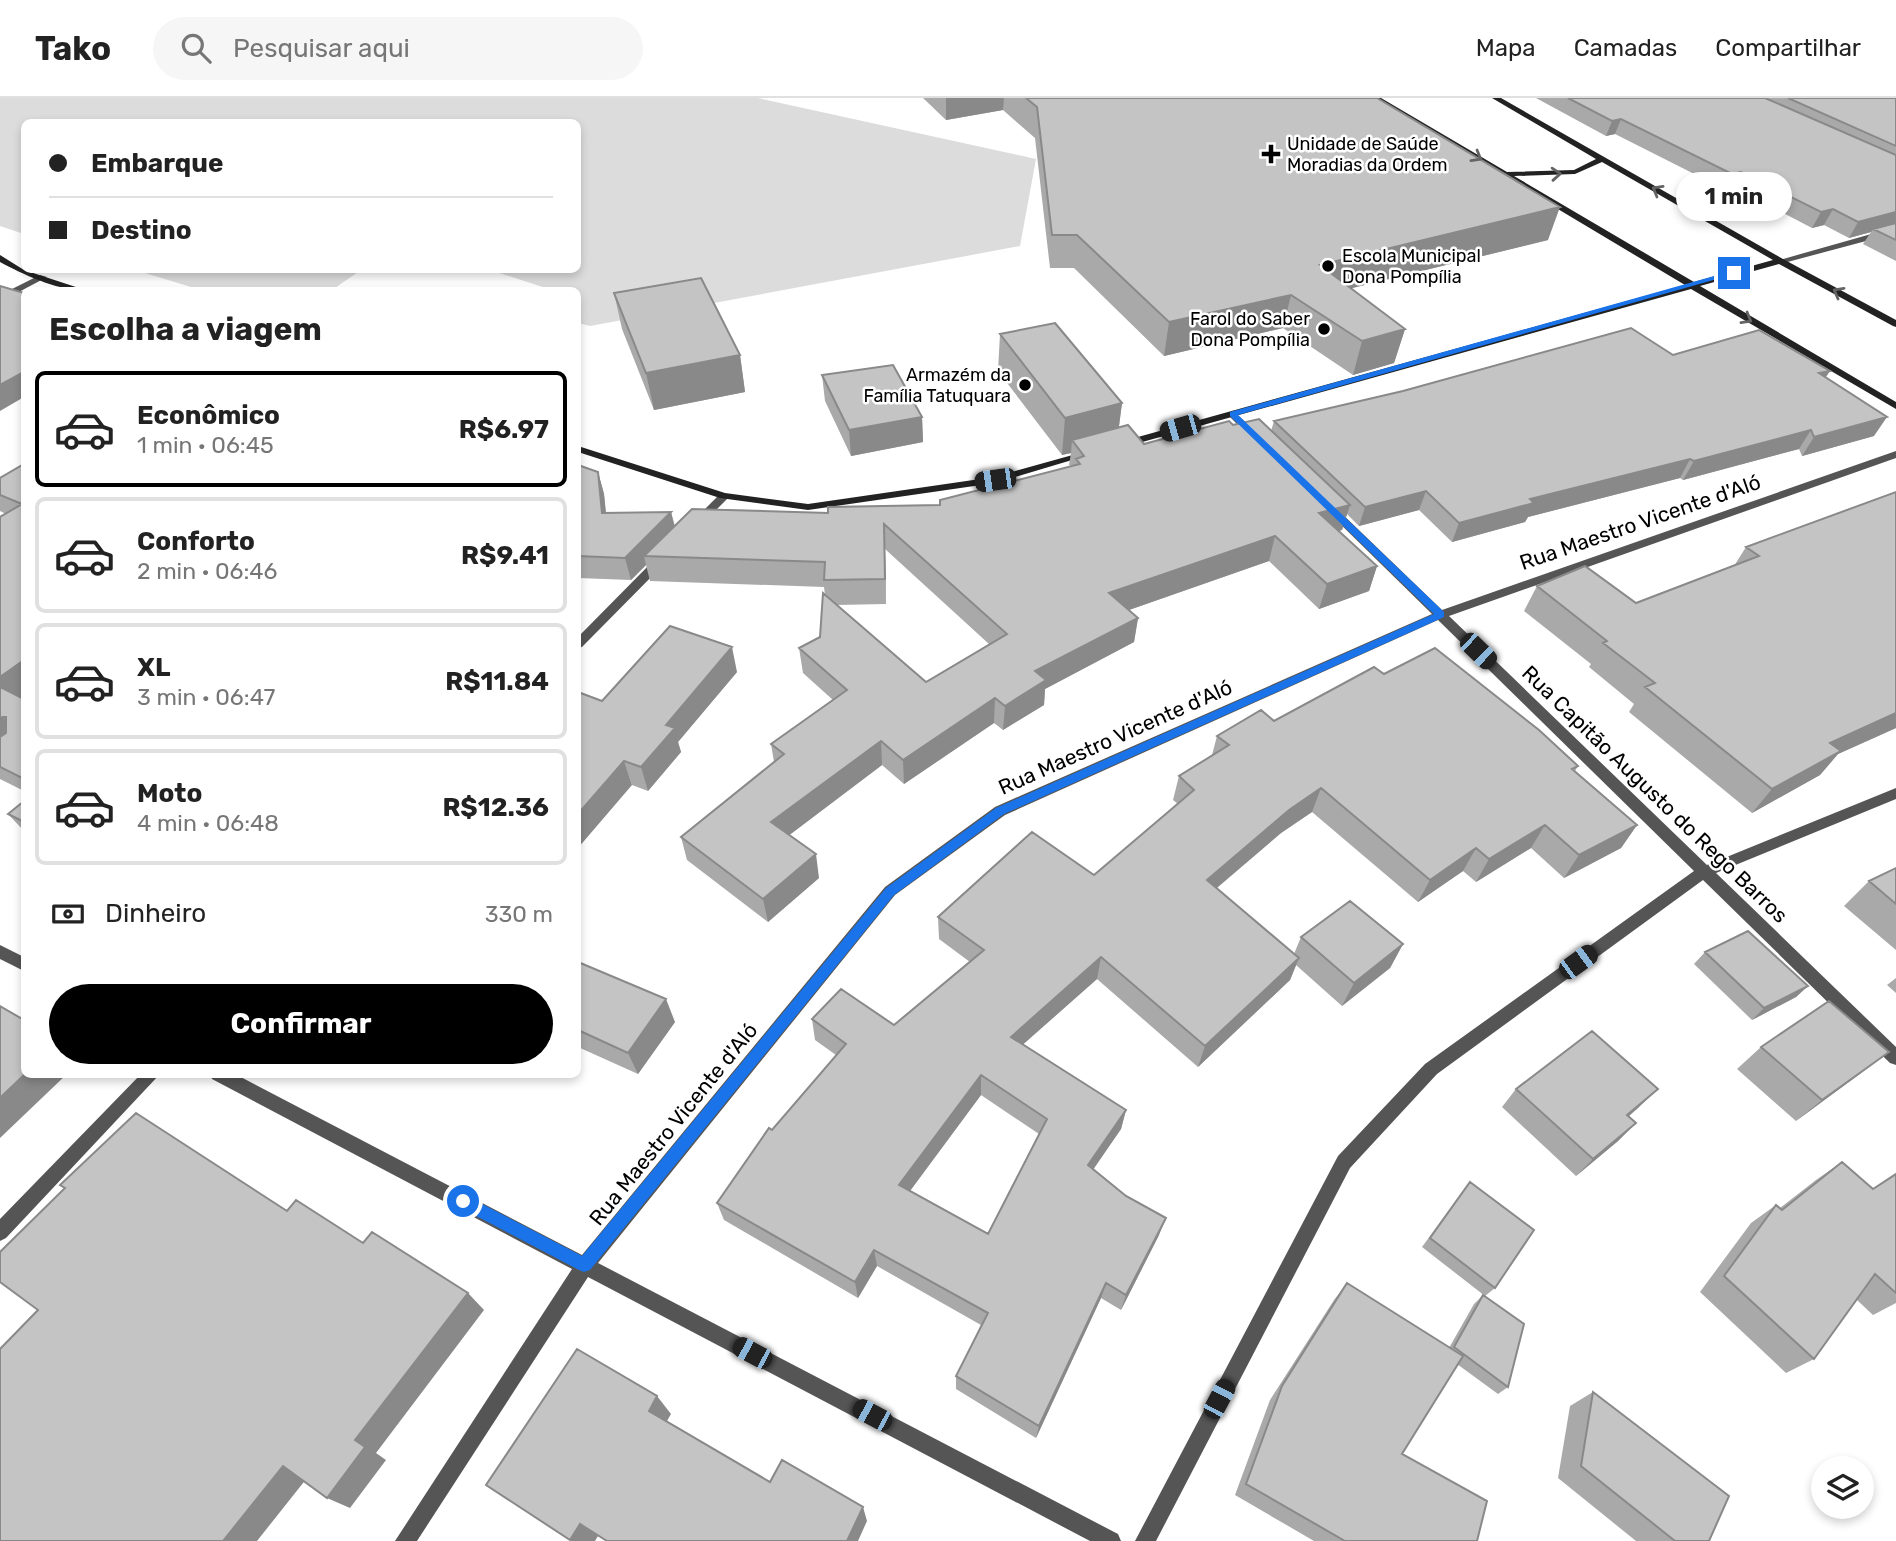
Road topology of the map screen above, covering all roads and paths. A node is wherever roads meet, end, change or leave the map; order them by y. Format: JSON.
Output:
{"nodes":[{"id":1,"x":1376,"y":98,"type":"edge"},
{"id":2,"x":1496,"y":98,"type":"edge"},
{"id":3,"x":1602,"y":159,"type":"junction"},
{"id":4,"x":1507,"y":174,"type":"junction"},
{"id":5,"x":1896,"y":230,"type":"edge"},
{"id":6,"x":0,"y":258,"type":"edge"},
{"id":7,"x":1780,"y":261,"type":"junction"},
{"id":8,"x":21,"y":270,"type":"edge"},
{"id":9,"x":30,"y":273,"type":"edge"},
{"id":10,"x":44,"y":277,"type":"junction"},
{"id":11,"x":1688,"y":284,"type":"junction"},
{"id":12,"x":24,"y":287,"type":"edge"},
{"id":13,"x":73,"y":287,"type":"edge"},
{"id":14,"x":21,"y":288,"type":"edge"},
{"id":15,"x":0,"y":299,"type":"edge"},
{"id":16,"x":1896,"y":324,"type":"edge"},
{"id":17,"x":1896,"y":406,"type":"edge"},
{"id":18,"x":1233,"y":414,"type":"junction"},
{"id":19,"x":1262,"y":443,"type":"edge"},
{"id":20,"x":1114,"y":447,"type":"edge"},
{"id":21,"x":1101,"y":450,"type":"edge"},
{"id":22,"x":581,"y":451,"type":"edge"},
{"id":23,"x":1896,"y":454,"type":"edge"},
{"id":24,"x":724,"y":496,"type":"junction"},
{"id":25,"x":1322,"y":500,"type":"edge"},
{"id":26,"x":685,"y":536,"type":"edge"},
{"id":27,"x":676,"y":545,"type":"edge"},
{"id":28,"x":1440,"y":615,"type":"junction"},
{"id":29,"x":581,"y":641,"type":"edge"},
{"id":30,"x":1896,"y":793,"type":"edge"},
{"id":31,"x":1704,"y":872,"type":"junction"},
{"id":32,"x":0,"y":951,"type":"edge"},
{"id":33,"x":21,"y":963,"type":"edge"},
{"id":34,"x":1896,"y":1058,"type":"edge"},
{"id":35,"x":148,"y":1078,"type":"edge"},
{"id":36,"x":226,"y":1078,"type":"edge"},
{"id":37,"x":0,"y":1232,"type":"edge"},
{"id":38,"x":584,"y":1265,"type":"junction"},
{"id":39,"x":405,"y":1541,"type":"edge"},
{"id":40,"x":1111,"y":1541,"type":"edge"},
{"id":41,"x":1145,"y":1541,"type":"edge"}],
"edges":[{"from":1,"to":4,"type":"main road","one_way":true},
{"from":2,"to":3,"type":"main road"},
{"from":4,"to":3,"type":"main road","one_way":true},
{"from":7,"to":3,"type":"main road","one_way":true},
{"from":4,"to":11,"type":"main road"},
{"from":5,"to":7,"type":"street"},
{"from":6,"to":8,"type":"main road"},
{"from":7,"to":11,"type":"main road"},
{"from":16,"to":7,"type":"main road","one_way":true},
{"from":9,"to":10,"type":"main road"},
{"from":10,"to":12,"type":"street"},
{"from":10,"to":13,"type":"main road"},
{"from":11,"to":17,"type":"main road","one_way":true},
{"from":11,"to":18,"type":"main road"},
{"from":14,"to":15,"type":"street"},
{"from":18,"to":19,"type":"street"},
{"from":18,"to":20,"type":"main road"},
{"from":21,"to":24,"type":"main road"},
{"from":22,"to":24,"type":"main road"},
{"from":23,"to":28,"type":"street","name":"Rua Maestro Vicente d'Aló"},
{"from":24,"to":26,"type":"street"},
{"from":25,"to":28,"type":"street","name":"Rua Capitão Augusto do Rego Barros"},
{"from":27,"to":29,"type":"street"},
{"from":28,"to":31,"type":"street","name":"Rua Capitão Augusto do Rego Barros"},
{"from":28,"to":38,"type":"street","name":"Rua Maestro Vicente d'Aló"},
{"from":30,"to":31,"type":"street"},
{"from":31,"to":34,"type":"street","name":"Rua Capitão Augusto do Rego Barros"},
{"from":31,"to":41,"type":"street"},
{"from":32,"to":33,"type":"street"},
{"from":35,"to":37,"type":"street"},
{"from":36,"to":38,"type":"street"},
{"from":38,"to":39,"type":"street","name":"Rua Maestro Vicente d'Aló"},
{"from":38,"to":40,"type":"street"}]}
